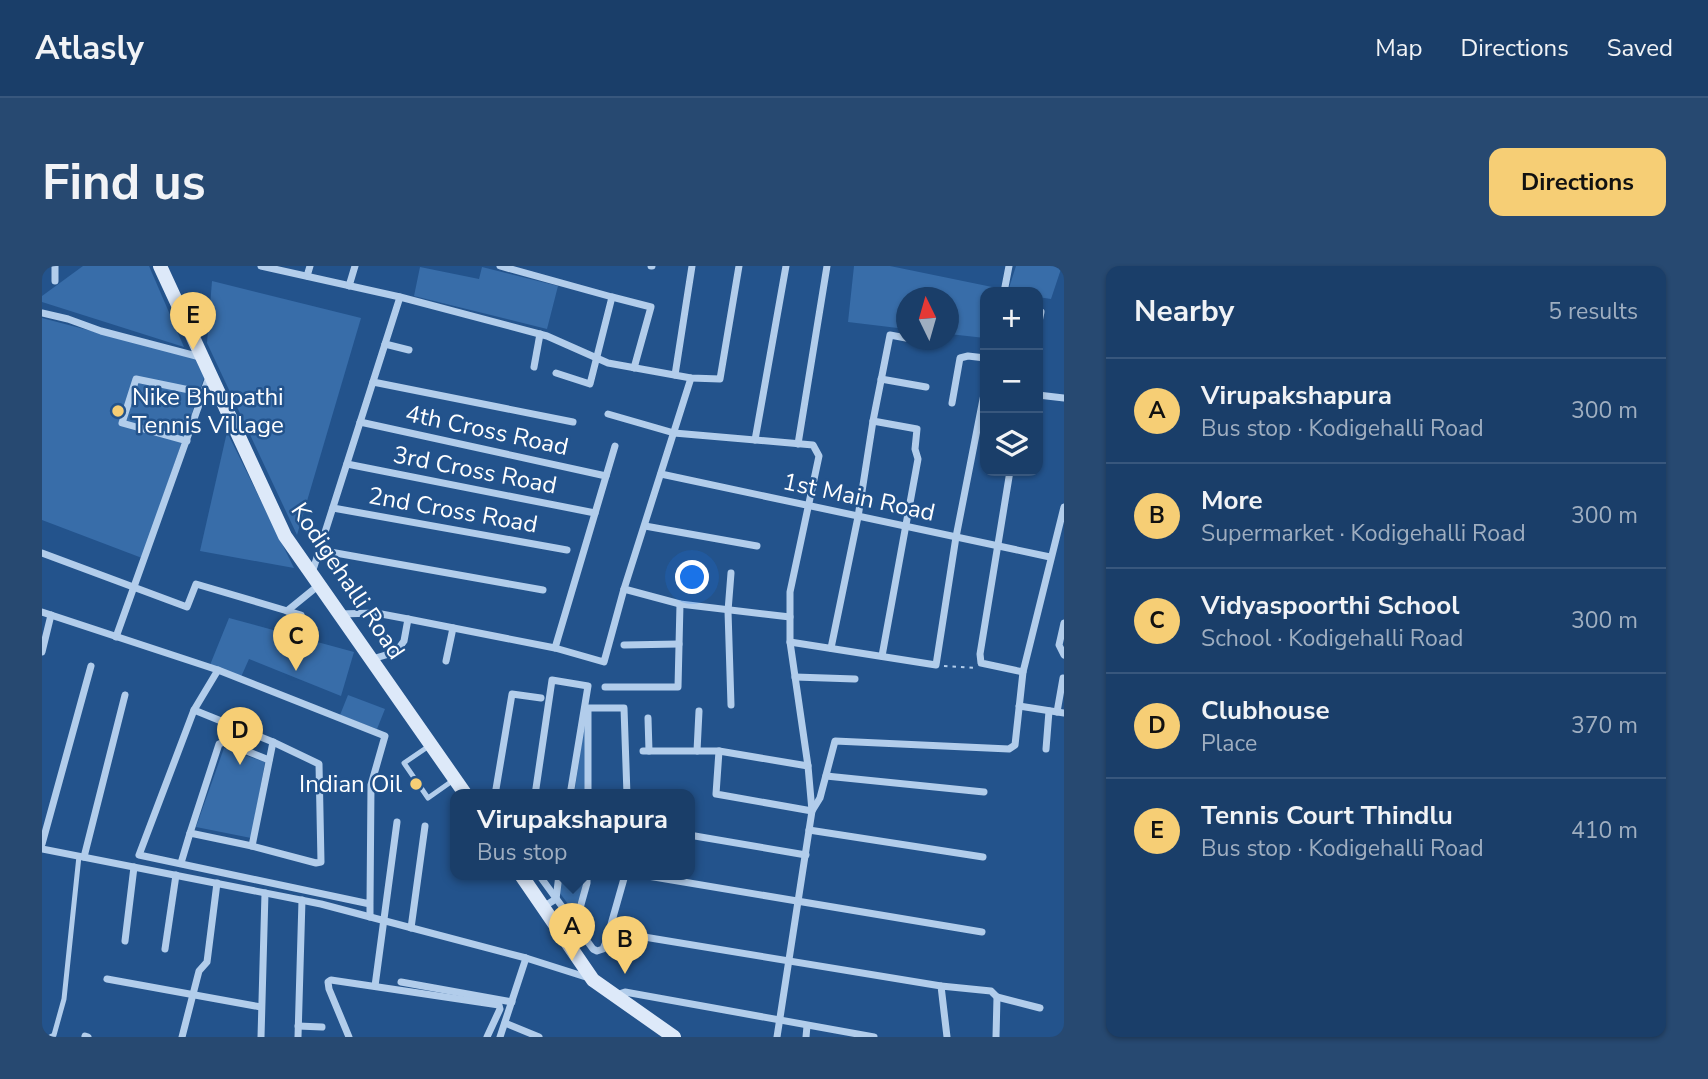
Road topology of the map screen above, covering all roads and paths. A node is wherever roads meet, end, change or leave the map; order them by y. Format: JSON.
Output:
{"nodes":[{"id":1,"x":55,"y":266,"type":"edge"},
{"id":2,"x":160,"y":266,"type":"edge"},
{"id":3,"x":262,"y":266,"type":"edge"},
{"id":4,"x":310,"y":266,"type":"edge"},
{"id":5,"x":355,"y":266,"type":"edge"},
{"id":6,"x":500,"y":266,"type":"edge"},
{"id":7,"x":692,"y":266,"type":"edge"},
{"id":8,"x":739,"y":266,"type":"edge"},
{"id":9,"x":786,"y":266,"type":"edge"},
{"id":10,"x":827,"y":266,"type":"edge"},
{"id":11,"x":1007,"y":267,"type":"edge"},
{"id":12,"x":307,"y":276,"type":"junction"},
{"id":13,"x":55,"y":281,"type":"dead end"},
{"id":14,"x":349,"y":286,"type":"junction"},
{"id":15,"x":1005,"y":287,"type":"edge"},
{"id":16,"x":400,"y":297,"type":"junction"},
{"id":17,"x":612,"y":297,"type":"junction"},
{"id":18,"x":42,"y":313,"type":"edge"},
{"id":19,"x":540,"y":334,"type":"junction"},
{"id":20,"x":896,"y":336,"type":"edge"},
{"id":21,"x":385,"y":344,"type":"junction"},
{"id":22,"x":409,"y":350,"type":"dead end"},
{"id":23,"x":980,"y":357,"type":"edge"},
{"id":24,"x":204,"y":358,"type":"junction"},
{"id":25,"x":596,"y":358,"type":"junction"},
{"id":26,"x":534,"y":367,"type":"dead end"},
{"id":27,"x":634,"y":368,"type":"junction"},
{"id":28,"x":211,"y":372,"type":"junction"},
{"id":29,"x":556,"y":373,"type":"dead end"},
{"id":30,"x":675,"y":375,"type":"junction"},
{"id":31,"x":691,"y":377,"type":"junction"},
{"id":32,"x":881,"y":379,"type":"junction"},
{"id":33,"x":373,"y":382,"type":"junction"},
{"id":34,"x":926,"y":387,"type":"dead end"},
{"id":35,"x":204,"y":393,"type":"junction"},
{"id":36,"x":1043,"y":396,"type":"edge"},
{"id":37,"x":1064,"y":398,"type":"edge"},
{"id":38,"x":952,"y":403,"type":"dead end"},
{"id":39,"x":980,"y":413,"type":"edge"},
{"id":40,"x":608,"y":414,"type":"dead end"},
{"id":41,"x":873,"y":421,"type":"junction"},
{"id":42,"x":360,"y":422,"type":"junction"},
{"id":43,"x":573,"y":422,"type":"dead end"},
{"id":44,"x":674,"y":433,"type":"junction"},
{"id":45,"x":755,"y":440,"type":"junction"},
{"id":46,"x":187,"y":441,"type":"junction"},
{"id":47,"x":798,"y":444,"type":"junction"},
{"id":48,"x":615,"y":446,"type":"dead end"},
{"id":49,"x":347,"y":464,"type":"junction"},
{"id":50,"x":661,"y":474,"type":"junction"},
{"id":51,"x":606,"y":475,"type":"junction"},
{"id":52,"x":1009,"y":476,"type":"edge"},
{"id":53,"x":809,"y":506,"type":"junction"},
{"id":54,"x":1064,"y":507,"type":"edge"},
{"id":55,"x":333,"y":508,"type":"junction"},
{"id":56,"x":595,"y":513,"type":"junction"},
{"id":57,"x":858,"y":517,"type":"junction"},
{"id":58,"x":645,"y":526,"type":"junction"},
{"id":59,"x":906,"y":527,"type":"junction"},
{"id":60,"x":957,"y":537,"type":"junction"},
{"id":61,"x":757,"y":546,"type":"dead end"},
{"id":62,"x":998,"y":546,"type":"junction"},
{"id":63,"x":320,"y":550,"type":"junction"},
{"id":64,"x":567,"y":550,"type":"dead end"},
{"id":65,"x":42,"y":553,"type":"edge"},
{"id":66,"x":1050,"y":558,"type":"junction"},
{"id":67,"x":731,"y":573,"type":"dead end"},
{"id":68,"x":315,"y":580,"type":"junction"},
{"id":69,"x":135,"y":588,"type":"junction"},
{"id":70,"x":624,"y":589,"type":"junction"},
{"id":71,"x":543,"y":590,"type":"dead end"},
{"id":72,"x":680,"y":604,"type":"junction"},
{"id":73,"x":287,"y":611,"type":"junction"},
{"id":74,"x":728,"y":611,"type":"junction"},
{"id":75,"x":42,"y":612,"type":"edge"},
{"id":76,"x":340,"y":614,"type":"junction"},
{"id":77,"x":51,"y":615,"type":"junction"},
{"id":78,"x":301,"y":615,"type":"dead end"},
{"id":79,"x":790,"y":617,"type":"junction"},
{"id":80,"x":408,"y":619,"type":"junction"},
{"id":81,"x":1064,"y":623,"type":"edge"},
{"id":82,"x":453,"y":628,"type":"junction"},
{"id":83,"x":116,"y":637,"type":"junction"},
{"id":84,"x":790,"y":642,"type":"junction"},
{"id":85,"x":679,"y":644,"type":"junction"},
{"id":86,"x":624,"y":645,"type":"dead end"},
{"id":87,"x":555,"y":648,"type":"junction"},
{"id":88,"x":831,"y":648,"type":"junction"},
{"id":89,"x":42,"y":652,"type":"edge"},
{"id":90,"x":1064,"y":655,"type":"edge"},
{"id":91,"x":882,"y":656,"type":"junction"},
{"id":92,"x":372,"y":659,"type":"junction"},
{"id":93,"x":446,"y":661,"type":"dead end"},
{"id":94,"x":984,"y":663,"type":"junction"},
{"id":95,"x":936,"y":665,"type":"junction"},
{"id":96,"x":91,"y":666,"type":"dead end"},
{"id":97,"x":218,"y":670,"type":"junction"},
{"id":98,"x":1023,"y":672,"type":"junction"},
{"id":99,"x":795,"y":677,"type":"junction"},
{"id":100,"x":1063,"y":678,"type":"edge"},
{"id":101,"x":855,"y":679,"type":"dead end"},
{"id":102,"x":605,"y":687,"type":"dead end"},
{"id":103,"x":125,"y":695,"type":"dead end"},
{"id":104,"x":541,"y":698,"type":"dead end"},
{"id":105,"x":731,"y":705,"type":"dead end"},
{"id":106,"x":1019,"y":706,"type":"junction"},
{"id":107,"x":194,"y":710,"type":"junction"},
{"id":108,"x":698,"y":711,"type":"dead end"},
{"id":109,"x":1057,"y":712,"type":"edge"},
{"id":110,"x":648,"y":718,"type":"dead end"},
{"id":111,"x":273,"y":742,"type":"junction"},
{"id":112,"x":432,"y":745,"type":"junction"},
{"id":113,"x":1046,"y":749,"type":"dead end"},
{"id":114,"x":697,"y":751,"type":"junction"},
{"id":115,"x":719,"y":751,"type":"junction"},
{"id":116,"x":269,"y":760,"type":"junction"},
{"id":117,"x":808,"y":766,"type":"junction"},
{"id":118,"x":826,"y":776,"type":"junction"},
{"id":119,"x":455,"y":778,"type":"junction"},
{"id":120,"x":462,"y":789,"type":"edge"},
{"id":121,"x":496,"y":789,"type":"edge"},
{"id":122,"x":536,"y":789,"type":"edge"},
{"id":123,"x":571,"y":789,"type":"edge"},
{"id":124,"x":588,"y":789,"type":"edge"},
{"id":125,"x":627,"y":789,"type":"edge"},
{"id":126,"x":984,"y":792,"type":"dead end"},
{"id":127,"x":811,"y":811,"type":"junction"},
{"id":128,"x":397,"y":821,"type":"dead end"},
{"id":129,"x":425,"y":826,"type":"dead end"},
{"id":130,"x":809,"y":830,"type":"junction"},
{"id":131,"x":190,"y":833,"type":"junction"},
{"id":132,"x":695,"y":836,"type":"edge"},
{"id":133,"x":252,"y":846,"type":"junction"},
{"id":134,"x":42,"y":847,"type":"edge"},
{"id":135,"x":806,"y":855,"type":"junction"},
{"id":136,"x":81,"y":857,"type":"junction"},
{"id":137,"x":983,"y":858,"type":"dead end"},
{"id":138,"x":181,"y":863,"type":"junction"},
{"id":139,"x":194,"y":866,"type":"junction"},
{"id":140,"x":134,"y":867,"type":"junction"},
{"id":141,"x":176,"y":875,"type":"junction"},
{"id":142,"x":191,"y":878,"type":"junction"},
{"id":143,"x":526,"y":880,"type":"edge"},
{"id":144,"x":541,"y":880,"type":"edge"},
{"id":145,"x":558,"y":880,"type":"edge"},
{"id":146,"x":587,"y":880,"type":"edge"},
{"id":147,"x":624,"y":880,"type":"edge"},
{"id":148,"x":672,"y":880,"type":"edge"},
{"id":149,"x":217,"y":883,"type":"junction"},
{"id":150,"x":265,"y":893,"type":"junction"},
{"id":151,"x":302,"y":900,"type":"junction"},
{"id":152,"x":797,"y":901,"type":"junction"},
{"id":153,"x":370,"y":904,"type":"junction"},
{"id":154,"x":551,"y":904,"type":"junction"},
{"id":155,"x":370,"y":917,"type":"junction"},
{"id":156,"x":384,"y":920,"type":"junction"},
{"id":157,"x":575,"y":926,"type":"junction"},
{"id":158,"x":411,"y":928,"type":"junction"},
{"id":159,"x":982,"y":932,"type":"dead end"},
{"id":160,"x":626,"y":934,"type":"dead end"},
{"id":161,"x":125,"y":942,"type":"dead end"},
{"id":162,"x":165,"y":949,"type":"dead end"},
{"id":163,"x":526,"y":958,"type":"junction"},
{"id":164,"x":788,"y":960,"type":"junction"},
{"id":165,"x":107,"y":979,"type":"dead end"},
{"id":166,"x":593,"y":980,"type":"junction"},
{"id":167,"x":401,"y":982,"type":"dead end"},
{"id":168,"x":375,"y":986,"type":"junction"},
{"id":169,"x":941,"y":986,"type":"junction"},
{"id":170,"x":191,"y":994,"type":"junction"},
{"id":171,"x":614,"y":996,"type":"junction"},
{"id":172,"x":997,"y":997,"type":"junction"},
{"id":173,"x":512,"y":1002,"type":"junction"},
{"id":174,"x":261,"y":1007,"type":"junction"},
{"id":175,"x":1040,"y":1008,"type":"dead end"},
{"id":176,"x":779,"y":1021,"type":"junction"},
{"id":177,"x":505,"y":1023,"type":"junction"},
{"id":178,"x":298,"y":1026,"type":"junction"},
{"id":179,"x":807,"y":1026,"type":"junction"},
{"id":180,"x":322,"y":1027,"type":"dead end"},
{"id":181,"x":50,"y":1037,"type":"edge"},
{"id":182,"x":183,"y":1037,"type":"edge"},
{"id":183,"x":261,"y":1037,"type":"edge"},
{"id":184,"x":298,"y":1037,"type":"edge"},
{"id":185,"x":349,"y":1037,"type":"edge"},
{"id":186,"x":487,"y":1037,"type":"edge"},
{"id":187,"x":500,"y":1037,"type":"edge"},
{"id":188,"x":539,"y":1037,"type":"edge"},
{"id":189,"x":674,"y":1037,"type":"edge"},
{"id":190,"x":777,"y":1037,"type":"edge"},
{"id":191,"x":806,"y":1037,"type":"edge"},
{"id":192,"x":873,"y":1037,"type":"edge"},
{"id":193,"x":947,"y":1037,"type":"edge"},
{"id":194,"x":996,"y":1037,"type":"edge"}],
"edges":[{"from":1,"to":13,"type":"street"},
{"from":2,"to":24,"type":"main road","name":"Kodigehalli Road"},
{"from":3,"to":12,"type":"street"},
{"from":4,"to":12,"type":"street"},
{"from":5,"to":14,"type":"street"},
{"from":6,"to":17,"type":"street"},
{"from":7,"to":30,"type":"street"},
{"from":8,"to":31,"type":"street"},
{"from":9,"to":45,"type":"street"},
{"from":10,"to":47,"type":"street"},
{"from":11,"to":15,"type":"street"},
{"from":12,"to":14,"type":"street"},
{"from":14,"to":16,"type":"street"},
{"from":16,"to":19,"type":"street"},
{"from":16,"to":21,"type":"street"},
{"from":17,"to":25,"type":"street"},
{"from":17,"to":27,"type":"street"},
{"from":18,"to":24,"type":"street"},
{"from":19,"to":25,"type":"street"},
{"from":19,"to":26,"type":"street"},
{"from":20,"to":32,"type":"street"},
{"from":21,"to":22,"type":"street"},
{"from":21,"to":33,"type":"street"},
{"from":23,"to":38,"type":"street"},
{"from":24,"to":28,"type":"main road","name":"Kodigehalli Road"},
{"from":25,"to":27,"type":"street"},
{"from":25,"to":29,"type":"street"},
{"from":27,"to":30,"type":"street"},
{"from":28,"to":35,"type":"street"},
{"from":28,"to":68,"type":"main road","name":"Kodigehalli Road"},
{"from":30,"to":31,"type":"street"},
{"from":31,"to":44,"type":"street"},
{"from":32,"to":34,"type":"street"},
{"from":32,"to":41,"type":"street"},
{"from":33,"to":42,"type":"street"},
{"from":33,"to":43,"type":"street"},
{"from":35,"to":46,"type":"street"},
{"from":35,"to":46,"type":"street"},
{"from":36,"to":37,"type":"street"},
{"from":39,"to":60,"type":"street"},
{"from":40,"to":44,"type":"street"},
{"from":41,"to":57,"type":"street"},
{"from":41,"to":59,"type":"street"},
{"from":42,"to":49,"type":"street"},
{"from":42,"to":51,"type":"street","name":"4th Cross Road"},
{"from":44,"to":45,"type":"street"},
{"from":44,"to":50,"type":"street"},
{"from":45,"to":47,"type":"street"},
{"from":46,"to":69,"type":"street"},
{"from":47,"to":53,"type":"street"},
{"from":48,"to":51,"type":"street"},
{"from":49,"to":55,"type":"street"},
{"from":49,"to":56,"type":"street","name":"3rd Cross Road"},
{"from":50,"to":53,"type":"street","name":"1st Main Road"},
{"from":50,"to":58,"type":"street"},
{"from":51,"to":56,"type":"street"},
{"from":52,"to":62,"type":"street"},
{"from":53,"to":57,"type":"street","name":"1st Main Road"},
{"from":53,"to":79,"type":"street"},
{"from":54,"to":66,"type":"street"},
{"from":55,"to":63,"type":"street"},
{"from":55,"to":64,"type":"street","name":"2nd Cross Road"},
{"from":56,"to":87,"type":"street"},
{"from":57,"to":59,"type":"street","name":"1st Main Road"},
{"from":57,"to":88,"type":"street"},
{"from":58,"to":61,"type":"street"},
{"from":58,"to":70,"type":"street"},
{"from":59,"to":60,"type":"street","name":"1st Main Road"},
{"from":59,"to":91,"type":"street"},
{"from":60,"to":62,"type":"street","name":"1st Main Road"},
{"from":60,"to":95,"type":"street"},
{"from":62,"to":66,"type":"street","name":"1st Main Road"},
{"from":62,"to":94,"type":"street"},
{"from":63,"to":68,"type":"street"},
{"from":63,"to":71,"type":"street"},
{"from":65,"to":69,"type":"street"},
{"from":66,"to":98,"type":"street"},
{"from":67,"to":74,"type":"street"},
{"from":68,"to":73,"type":"street"},
{"from":68,"to":76,"type":"main road","name":"Kodigehalli Road"},
{"from":69,"to":73,"type":"street"},
{"from":69,"to":83,"type":"street"},
{"from":70,"to":72,"type":"street"},
{"from":70,"to":87,"type":"street"},
{"from":72,"to":74,"type":"street"},
{"from":72,"to":85,"type":"street"},
{"from":73,"to":78,"type":"street"},
{"from":74,"to":79,"type":"street"},
{"from":74,"to":105,"type":"street"},
{"from":75,"to":77,"type":"street"},
{"from":76,"to":80,"type":"street"},
{"from":76,"to":92,"type":"main road","name":"Kodigehalli Road"},
{"from":77,"to":83,"type":"street"},
{"from":77,"to":89,"type":"street"},
{"from":79,"to":84,"type":"street"},
{"from":80,"to":82,"type":"street"},
{"from":80,"to":92,"type":"street"},
{"from":81,"to":90,"type":"street"},
{"from":82,"to":87,"type":"street"},
{"from":82,"to":93,"type":"street"},
{"from":83,"to":97,"type":"street"},
{"from":84,"to":88,"type":"street"},
{"from":84,"to":99,"type":"street"},
{"from":85,"to":86,"type":"street"},
{"from":85,"to":102,"type":"street"},
{"from":88,"to":91,"type":"street"},
{"from":91,"to":95,"type":"street"},
{"from":92,"to":112,"type":"main road","name":"Kodigehalli Road"},
{"from":94,"to":95,"type":"path"},
{"from":94,"to":98,"type":"street"},
{"from":96,"to":134,"type":"street"},
{"from":97,"to":107,"type":"street"},
{"from":97,"to":153,"type":"street"},
{"from":98,"to":106,"type":"street"},
{"from":99,"to":101,"type":"street"},
{"from":99,"to":117,"type":"street"},
{"from":100,"to":109,"type":"street"},
{"from":103,"to":136,"type":"street"},
{"from":104,"to":121,"type":"street"},
{"from":106,"to":109,"type":"street"},
{"from":106,"to":118,"type":"street"},
{"from":107,"to":111,"type":"street"},
{"from":107,"to":138,"type":"street"},
{"from":108,"to":114,"type":"street"},
{"from":109,"to":113,"type":"street"},
{"from":110,"to":114,"type":"street"},
{"from":111,"to":116,"type":"street"},
{"from":111,"to":133,"type":"street"},
{"from":112,"to":119,"type":"main road","name":"Kodigehalli Road"},
{"from":112,"to":119,"type":"lane"},
{"from":114,"to":115,"type":"street"},
{"from":115,"to":117,"type":"street"},
{"from":115,"to":127,"type":"street"},
{"from":116,"to":131,"type":"street"},
{"from":116,"to":133,"type":"street"},
{"from":117,"to":127,"type":"street"},
{"from":118,"to":126,"type":"street"},
{"from":118,"to":127,"type":"street"},
{"from":119,"to":120,"type":"main road","name":"Kodigehalli Road"},
{"from":122,"to":123,"type":"street"},
{"from":124,"to":125,"type":"street"},
{"from":127,"to":130,"type":"street"},
{"from":128,"to":156,"type":"street"},
{"from":129,"to":158,"type":"street"},
{"from":130,"to":135,"type":"street"},
{"from":130,"to":137,"type":"street"},
{"from":131,"to":133,"type":"street"},
{"from":131,"to":138,"type":"street"},
{"from":132,"to":135,"type":"street"},
{"from":134,"to":136,"type":"street"},
{"from":135,"to":152,"type":"street"},
{"from":136,"to":140,"type":"street"},
{"from":136,"to":181,"type":"lane"},
{"from":138,"to":139,"type":"street"},
{"from":139,"to":142,"type":"street"},
{"from":139,"to":153,"type":"street"},
{"from":140,"to":141,"type":"street"},
{"from":140,"to":161,"type":"street"},
{"from":141,"to":142,"type":"street"},
{"from":141,"to":162,"type":"street"},
{"from":142,"to":149,"type":"street"},
{"from":143,"to":154,"type":"main road"},
{"from":144,"to":154,"type":"street"},
{"from":145,"to":154,"type":"street"},
{"from":146,"to":157,"type":"street"},
{"from":147,"to":157,"type":"street"},
{"from":148,"to":152,"type":"street"},
{"from":149,"to":150,"type":"street"},
{"from":149,"to":170,"type":"street"},
{"from":150,"to":151,"type":"street"},
{"from":150,"to":174,"type":"street"},
{"from":151,"to":155,"type":"street"},
{"from":151,"to":178,"type":"street"},
{"from":152,"to":159,"type":"street"},
{"from":152,"to":164,"type":"street"},
{"from":153,"to":155,"type":"street"},
{"from":154,"to":157,"type":"street"},
{"from":154,"to":166,"type":"main road"},
{"from":155,"to":156,"type":"street"},
{"from":156,"to":158,"type":"street"},
{"from":156,"to":168,"type":"street"},
{"from":158,"to":163,"type":"street"},
{"from":160,"to":164,"type":"street"},
{"from":163,"to":166,"type":"street"},
{"from":163,"to":173,"type":"street"},
{"from":164,"to":169,"type":"street"},
{"from":164,"to":176,"type":"street"},
{"from":165,"to":170,"type":"street"},
{"from":166,"to":171,"type":"main road"},
{"from":167,"to":173,"type":"street"},
{"from":168,"to":185,"type":"street"},
{"from":168,"to":186,"type":"street"},
{"from":169,"to":172,"type":"street"},
{"from":169,"to":193,"type":"street"},
{"from":170,"to":174,"type":"street"},
{"from":170,"to":182,"type":"street"},
{"from":171,"to":176,"type":"street"},
{"from":171,"to":189,"type":"main road"},
{"from":172,"to":175,"type":"street"},
{"from":172,"to":194,"type":"street"},
{"from":173,"to":177,"type":"street"},
{"from":174,"to":183,"type":"street"},
{"from":176,"to":179,"type":"street"},
{"from":176,"to":190,"type":"street"},
{"from":177,"to":187,"type":"street"},
{"from":177,"to":188,"type":"street"},
{"from":178,"to":180,"type":"street"},
{"from":178,"to":184,"type":"street"},
{"from":179,"to":191,"type":"street"},
{"from":179,"to":192,"type":"street"}]}
